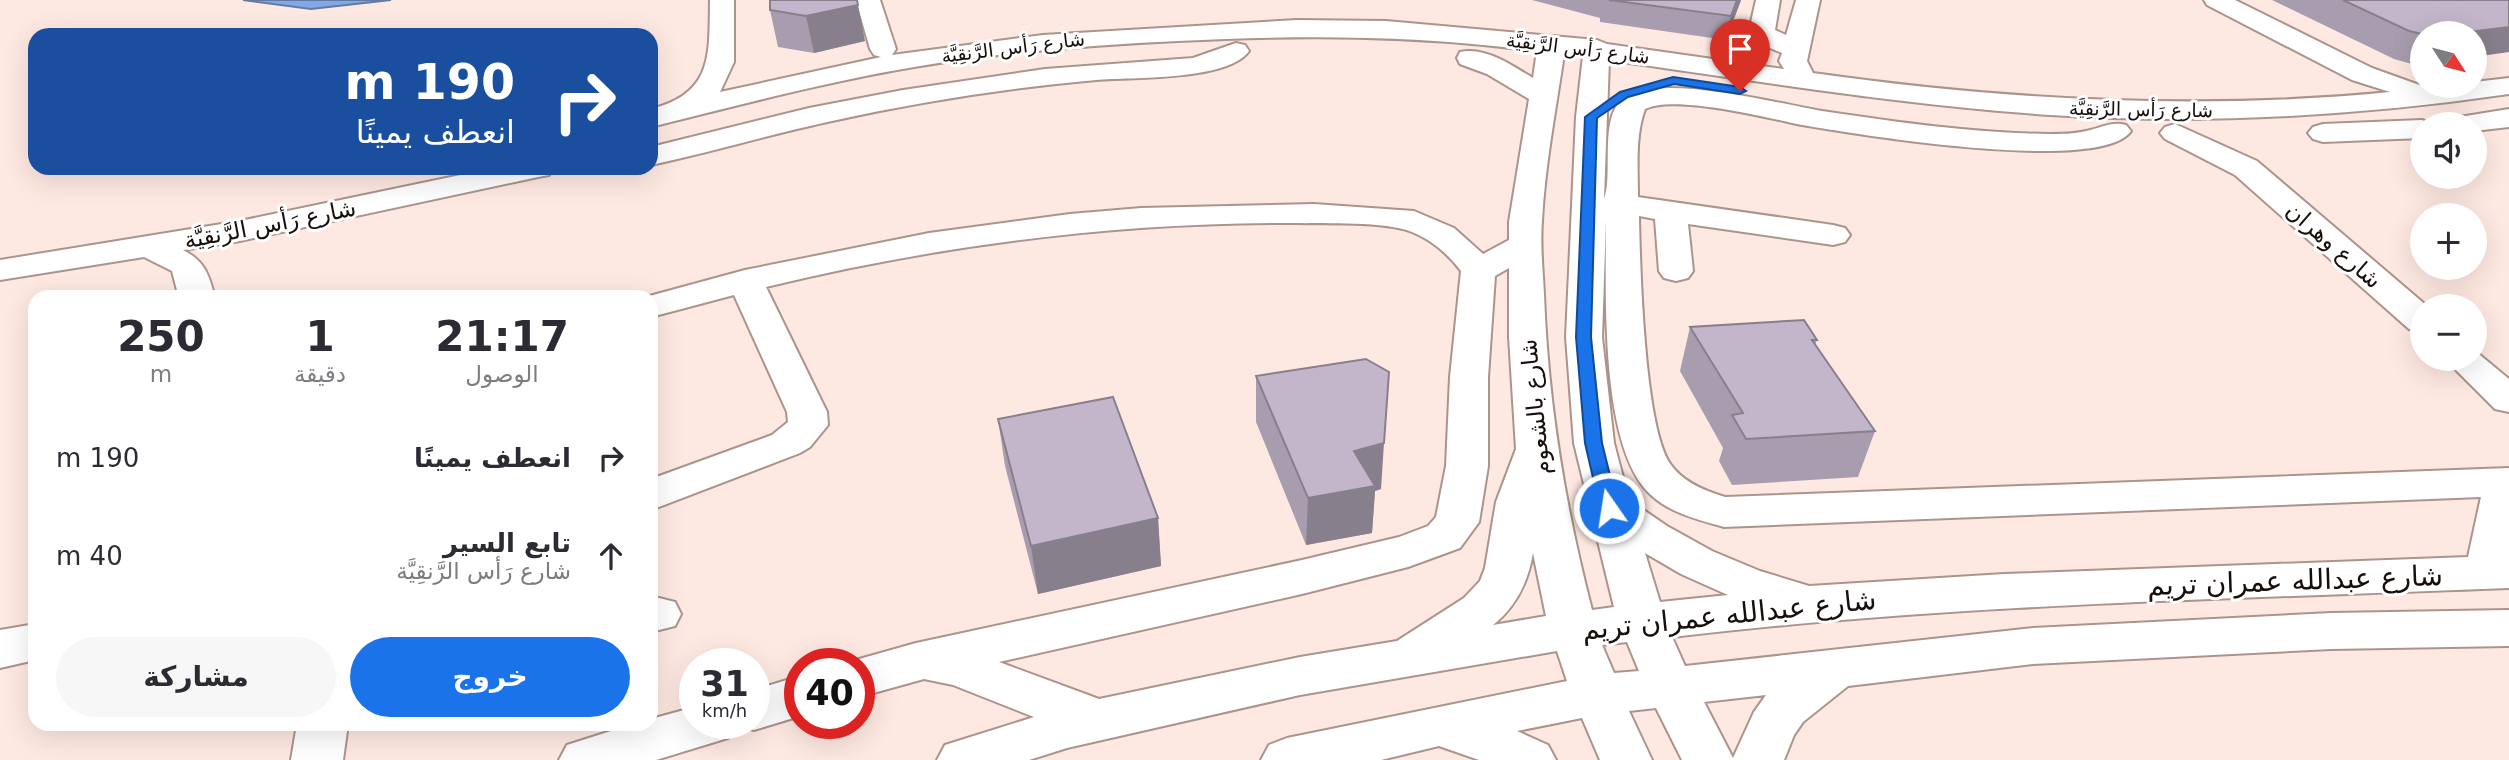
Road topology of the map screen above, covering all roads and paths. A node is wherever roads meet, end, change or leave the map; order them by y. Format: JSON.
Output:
{"nodes":[{"id":1,"x":723,"y":0,"type":"edge"},
{"id":2,"x":868,"y":0,"type":"edge"},
{"id":3,"x":885,"y":0,"type":"edge"},
{"id":4,"x":1768,"y":0,"type":"edge"},
{"id":5,"x":1808,"y":0,"type":"edge"},
{"id":6,"x":2216,"y":0,"type":"edge"},
{"id":7,"x":1278,"y":28,"type":"junction"},
{"id":8,"x":891,"y":47,"type":"junction"},
{"id":9,"x":1796,"y":48,"type":"junction"},
{"id":10,"x":1236,"y":51,"type":"junction"},
{"id":11,"x":1551,"y":54,"type":"junction"},
{"id":12,"x":1470,"y":58,"type":"junction"},
{"id":13,"x":1595,"y":59,"type":"junction"},
{"id":14,"x":721,"y":72,"type":"junction"},
{"id":15,"x":2362,"y":74,"type":"junction"},
{"id":16,"x":828,"y":75,"type":"junction"},
{"id":17,"x":1673,"y":80,"type":"junction"},
{"id":18,"x":1803,"y":80,"type":"junction"},
{"id":19,"x":774,"y":86,"type":"junction"},
{"id":20,"x":2509,"y":86,"type":"edge"},
{"id":21,"x":2410,"y":89,"type":"edge"},
{"id":22,"x":2487,"y":89,"type":"edge"},
{"id":23,"x":1546,"y":97,"type":"junction"},
{"id":24,"x":2426,"y":98,"type":"edge"},
{"id":25,"x":2374,"y":104,"type":"junction"},
{"id":26,"x":681,"y":110,"type":"junction"},
{"id":27,"x":658,"y":116,"type":"edge"},
{"id":28,"x":1591,"y":117,"type":"junction"},
{"id":29,"x":2509,"y":118,"type":"edge"},
{"id":30,"x":2487,"y":121,"type":"edge"},
{"id":31,"x":2410,"y":130,"type":"edge"},
{"id":32,"x":2116,"y":131,"type":"junction"},
{"id":33,"x":2175,"y":133,"type":"junction"},
{"id":34,"x":2332,"y":133,"type":"junction"},
{"id":35,"x":658,"y":138,"type":"edge"},
{"id":36,"x":2509,"y":142,"type":"edge"},
{"id":37,"x":2487,"y":143,"type":"edge"},
{"id":38,"x":2410,"y":148,"type":"edge"},
{"id":39,"x":658,"y":154,"type":"edge"},
{"id":40,"x":413,"y":175,"type":"edge"},
{"id":41,"x":505,"y":175,"type":"edge"},
{"id":42,"x":1604,"y":210,"type":"junction"},
{"id":43,"x":1671,"y":214,"type":"junction"},
{"id":44,"x":240,"y":231,"type":"junction"},
{"id":45,"x":1833,"y":235,"type":"dead end"},
{"id":46,"x":1526,"y":244,"type":"junction"},
{"id":47,"x":151,"y":247,"type":"junction"},
{"id":48,"x":0,"y":255,"type":"edge"},
{"id":49,"x":0,"y":270,"type":"edge"},
{"id":50,"x":1478,"y":271,"type":"junction"},
{"id":51,"x":1676,"y":271,"type":"dead end"},
{"id":52,"x":745,"y":279,"type":"junction"},
{"id":53,"x":193,"y":284,"type":"edge"},
{"id":54,"x":658,"y":304,"type":"edge"},
{"id":55,"x":2410,"y":309,"type":"edge"},
{"id":56,"x":2477,"y":371,"type":"edge"},
{"id":57,"x":1587,"y":374,"type":"junction"},
{"id":58,"x":1633,"y":400,"type":"junction"},
{"id":59,"x":2509,"y":400,"type":"edge"},
{"id":60,"x":1536,"y":449,"type":"junction"},
{"id":61,"x":2508,"y":482,"type":"edge"},
{"id":62,"x":658,"y":492,"type":"edge"},
{"id":63,"x":1609,"y":508,"type":"junction"},
{"id":64,"x":2498,"y":572,"type":"edge"},
{"id":65,"x":1812,"y":603,"type":"junction"},
{"id":66,"x":1642,"y":622,"type":"junction"},
{"id":67,"x":2509,"y":628,"type":"edge"},
{"id":68,"x":1573,"y":630,"type":"junction"},
{"id":69,"x":28,"y":643,"type":"edge"},
{"id":70,"x":0,"y":649,"type":"edge"},
{"id":71,"x":1405,"y":658,"type":"junction"},
{"id":72,"x":916,"y":662,"type":"junction"},
{"id":73,"x":1834,"y":669,"type":"junction"},
{"id":74,"x":875,"y":674,"type":"edge"},
{"id":75,"x":1670,"y":686,"type":"junction"},
{"id":76,"x":1597,"y":695,"type":"junction"},
{"id":77,"x":1098,"y":720,"type":"junction"},
{"id":78,"x":1437,"y":726,"type":"junction"},
{"id":79,"x":322,"y":731,"type":"edge"},
{"id":80,"x":679,"y":732,"type":"edge"},
{"id":81,"x":317,"y":760,"type":"edge"},
{"id":82,"x":585,"y":760,"type":"edge"},
{"id":83,"x":962,"y":760,"type":"edge"},
{"id":84,"x":1287,"y":760,"type":"edge"},
{"id":85,"x":1530,"y":760,"type":"edge"},
{"id":86,"x":1626,"y":760,"type":"edge"},
{"id":87,"x":1708,"y":760,"type":"edge"},
{"id":88,"x":1758,"y":760,"type":"edge"}],
"edges":[{"from":1,"to":14,"type":"street"},
{"from":2,"to":8,"type":"street"},
{"from":3,"to":8,"type":"street"},
{"from":4,"to":9,"type":"street"},
{"from":5,"to":9,"type":"street"},
{"from":6,"to":15,"type":"street"},
{"from":7,"to":8,"type":"street"},
{"from":7,"to":11,"type":"street","name":"شارع رَأس الرَّنقِيَّة"},
{"from":7,"to":16,"type":"street","name":"شارع رَأس الرَّنقِيَّة"},
{"from":8,"to":16,"type":"street"},
{"from":9,"to":18,"type":"street"},
{"from":10,"to":12,"type":"street","name":"شارع رَأس الرَّنقِيَّة"},
{"from":10,"to":35,"type":"street","name":"شارع رَأس الرَّنقِيَّة"},
{"from":10,"to":39,"type":"street"},
{"from":11,"to":12,"type":"street","name":"شارع رَأس الرَّنقِيَّة"},
{"from":11,"to":13,"type":"street","name":"شارع رَأس الرَّنقِيَّة"},
{"from":11,"to":23,"type":"street","name":"شارع بالشعوم"},
{"from":12,"to":23,"type":"street"},
{"from":13,"to":17,"type":"street","name":"شارع رَأس الرَّنقِيَّة"},
{"from":13,"to":18,"type":"street","name":"شارع رَأس الرَّنقِيَّة"},
{"from":13,"to":28,"type":"street"},
{"from":14,"to":19,"type":"street"},
{"from":14,"to":26,"type":"street"},
{"from":15,"to":21,"type":"street"},
{"from":15,"to":25,"type":"street"},
{"from":16,"to":19,"type":"street","name":"شارع رَأس الرَّنقِيَّة"},
{"from":17,"to":28,"type":"street"},
{"from":17,"to":32,"type":"street","name":"شارع رَأس الرَّنقِيَّة"},
{"from":18,"to":25,"type":"street","name":"شارع رَأس الرَّنقِيَّة"},
{"from":19,"to":26,"type":"street","name":"شارع رَأس الرَّنقِيَّة"},
{"from":20,"to":22,"type":"street","name":"شارع رَأس الرَّنقِيَّة"},
{"from":23,"to":46,"type":"street","name":"شارع بالشعوم"},
{"from":24,"to":25,"type":"street","name":"شارع رَأس الرَّنقِيَّة"},
{"from":26,"to":27,"type":"street","name":"شارع رَأس الرَّنقِيَّة"},
{"from":28,"to":42,"type":"street"},
{"from":29,"to":30,"type":"street"},
{"from":31,"to":34,"type":"street","name":"شارع رَأس الرَّنقِيَّة"},
{"from":32,"to":33,"type":"street","name":"شارع رَأس الرَّنقِيَّة"},
{"from":32,"to":42,"type":"street"},
{"from":33,"to":34,"type":"street","name":"شارع رَأس الرَّنقِيَّة"},
{"from":33,"to":55,"type":"street","name":"شارع وهران"},
{"from":34,"to":38,"type":"street"},
{"from":36,"to":37,"type":"street"},
{"from":40,"to":48,"type":"street","name":"شارع رَأس الرَّنقِيَّة"},
{"from":41,"to":44,"type":"street","name":"شارع رَأس الرَّنقِيَّة"},
{"from":42,"to":43,"type":"street"},
{"from":42,"to":57,"type":"street"},
{"from":42,"to":58,"type":"street"},
{"from":43,"to":45,"type":"street"},
{"from":43,"to":51,"type":"street"},
{"from":44,"to":47,"type":"street","name":"شارع رَأس الرَّنقِيَّة"},
{"from":44,"to":53,"type":"street"},
{"from":46,"to":50,"type":"street"},
{"from":46,"to":60,"type":"street","name":"شارع بالشعوم"},
{"from":47,"to":49,"type":"street","name":"شارع رَأس الرَّنقِيَّة"},
{"from":47,"to":53,"type":"street"},
{"from":50,"to":52,"type":"street"},
{"from":50,"to":72,"type":"street"},
{"from":52,"to":54,"type":"street"},
{"from":52,"to":62,"type":"street"},
{"from":56,"to":59,"type":"street"},
{"from":57,"to":58,"type":"street"},
{"from":57,"to":63,"type":"street"},
{"from":58,"to":61,"type":"street"},
{"from":60,"to":68,"type":"street","name":"شارع بالشعوم"},
{"from":60,"to":71,"type":"street"},
{"from":61,"to":64,"type":"street"},
{"from":63,"to":65,"type":"street"},
{"from":63,"to":66,"type":"street"},
{"from":64,"to":65,"type":"street","name":"شارع عبدالله عمران تريم"},
{"from":65,"to":66,"type":"street","name":"شارع عبدالله عمران تريم"},
{"from":66,"to":68,"type":"street","name":"شارع عبدالله عمران تريم"},
{"from":66,"to":75,"type":"street"},
{"from":67,"to":73,"type":"street"},
{"from":68,"to":71,"type":"street","name":"شارع عبدالله عمران تريم"},
{"from":68,"to":76,"type":"street","name":"شارع بالشعوم"},
{"from":69,"to":70,"type":"street"},
{"from":71,"to":77,"type":"street","name":"شارع عبدالله عمران تريم"},
{"from":72,"to":74,"type":"street"},
{"from":72,"to":77,"type":"street"},
{"from":73,"to":75,"type":"street"},
{"from":73,"to":88,"type":"street"},
{"from":75,"to":76,"type":"street"},
{"from":75,"to":87,"type":"street"},
{"from":76,"to":78,"type":"street"},
{"from":76,"to":86,"type":"street","name":"شارع بالشعوم"},
{"from":77,"to":83,"type":"street","name":"شارع عبدالله عمران تريم"},
{"from":78,"to":84,"type":"street"},
{"from":78,"to":85,"type":"street"},
{"from":79,"to":81,"type":"street"},
{"from":80,"to":82,"type":"street"}]}
